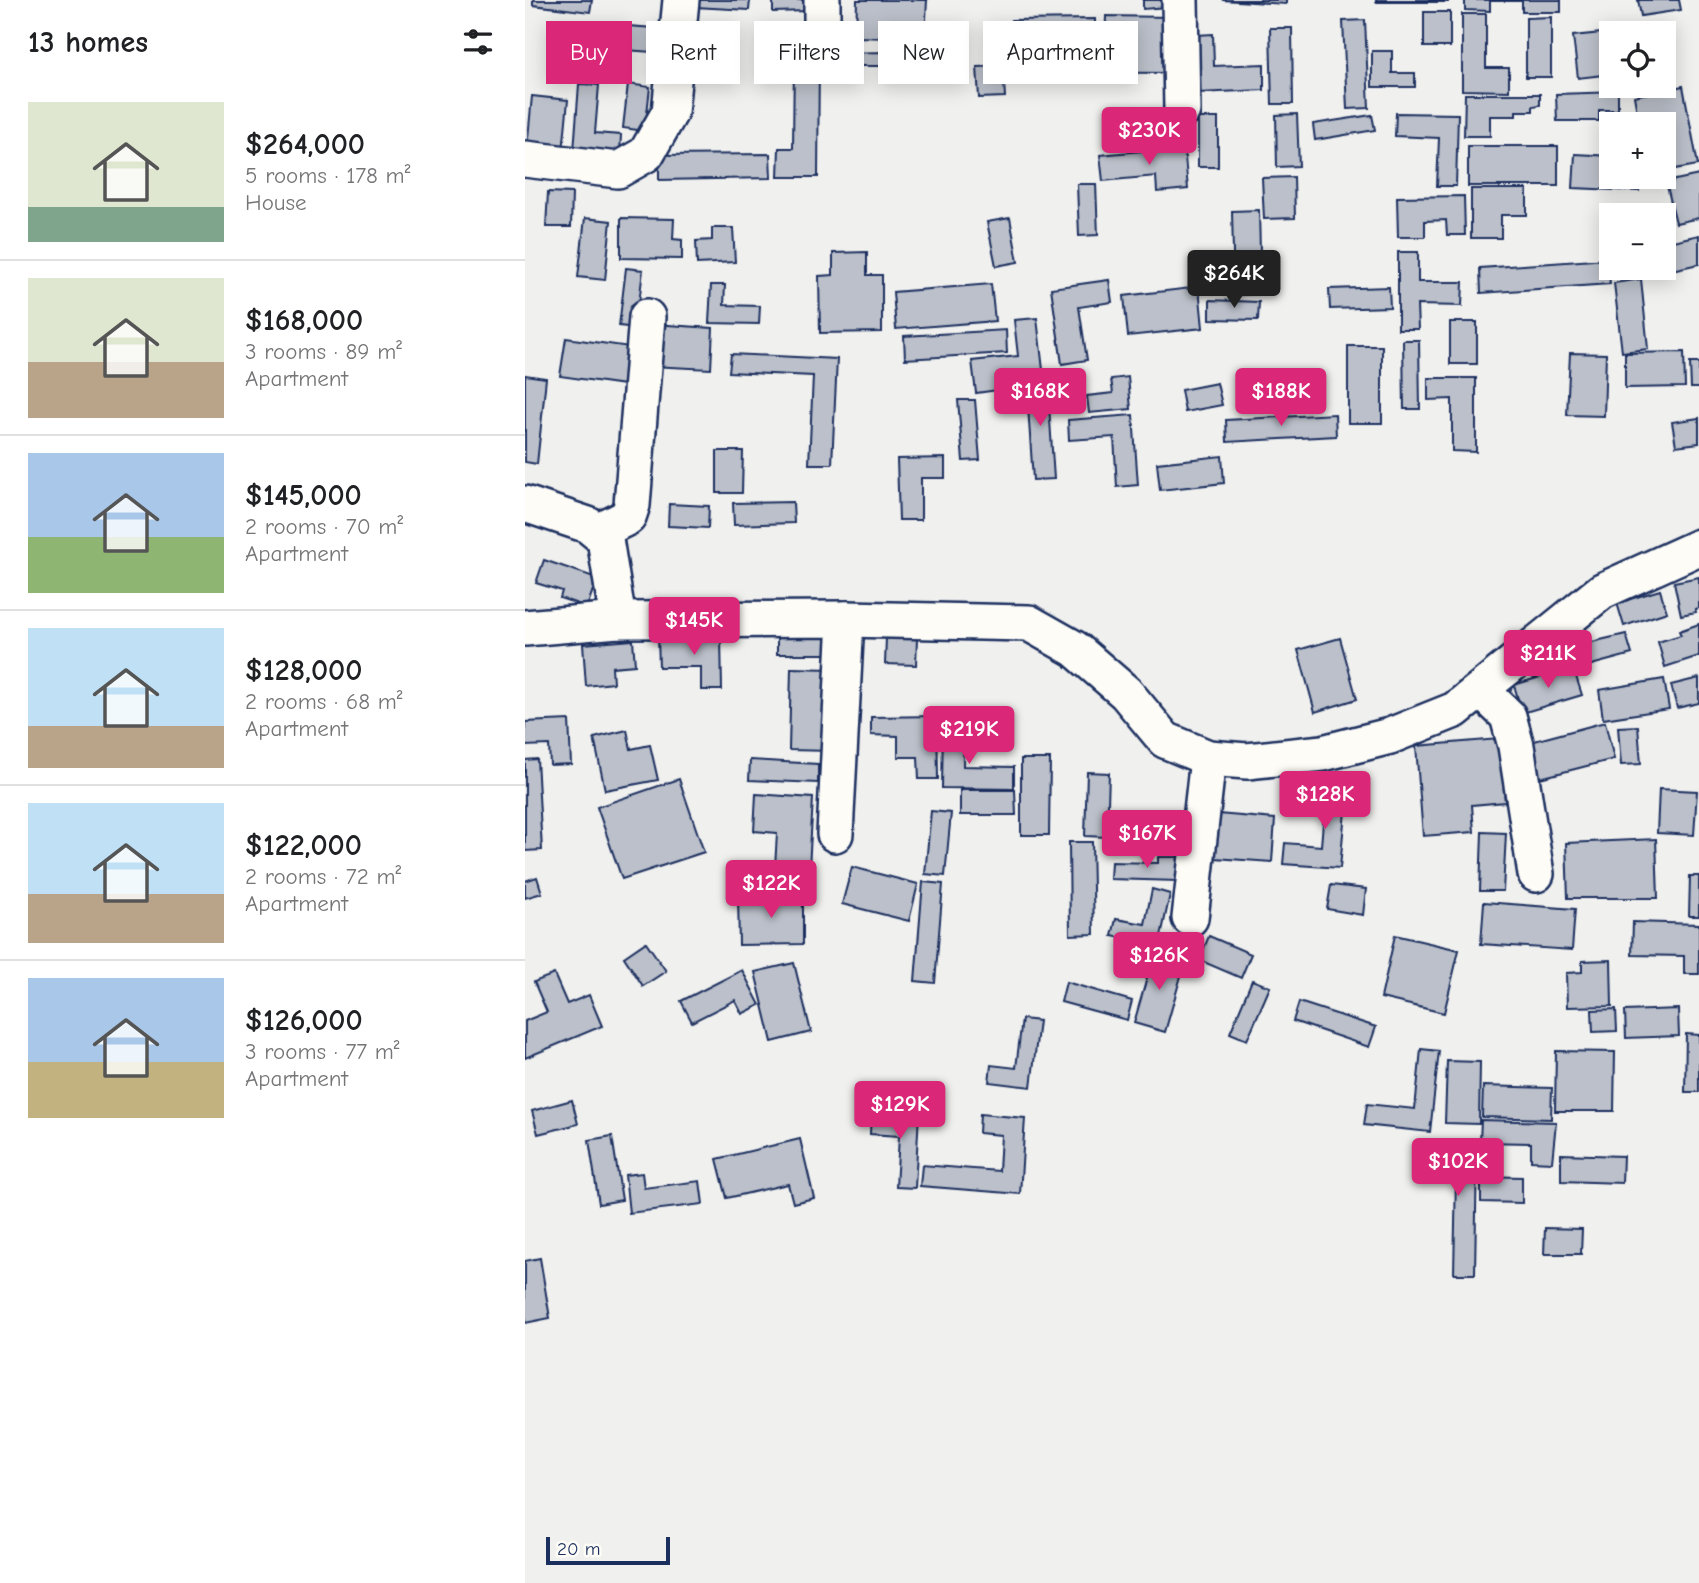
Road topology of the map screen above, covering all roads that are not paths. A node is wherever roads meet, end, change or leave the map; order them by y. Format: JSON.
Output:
{"nodes":[{"id":1,"x":681,"y":0,"type":"edge"},
{"id":2,"x":1180,"y":0,"type":"edge"},
{"id":3,"x":1182,"y":110,"type":"dead end"},
{"id":4,"x":525,"y":159,"type":"edge"},
{"id":5,"x":647,"y":317,"type":"dead end"},
{"id":6,"x":525,"y":504,"type":"edge"},
{"id":7,"x":598,"y":532,"type":"junction"},
{"id":8,"x":1699,"y":547,"type":"edge"},
{"id":9,"x":846,"y":619,"type":"junction"},
{"id":10,"x":618,"y":620,"type":"junction"},
{"id":11,"x":525,"y":628,"type":"edge"},
{"id":12,"x":1481,"y":690,"type":"junction"},
{"id":13,"x":1208,"y":758,"type":"junction"},
{"id":14,"x":835,"y":834,"type":"dead end"},
{"id":15,"x":1536,"y":874,"type":"dead end"},
{"id":16,"x":1190,"y":918,"type":"dead end"}],
"edges":[{"from":1,"to":4,"type":"street"},
{"from":2,"to":3,"type":"street"},
{"from":5,"to":7,"type":"street"},
{"from":6,"to":7,"type":"street"},
{"from":7,"to":10,"type":"street"},
{"from":8,"to":12,"type":"street"},
{"from":9,"to":10,"type":"street"},
{"from":9,"to":13,"type":"street"},
{"from":9,"to":14,"type":"street"},
{"from":10,"to":11,"type":"street"},
{"from":12,"to":13,"type":"street"},
{"from":12,"to":15,"type":"street"},
{"from":13,"to":16,"type":"street"}]}
